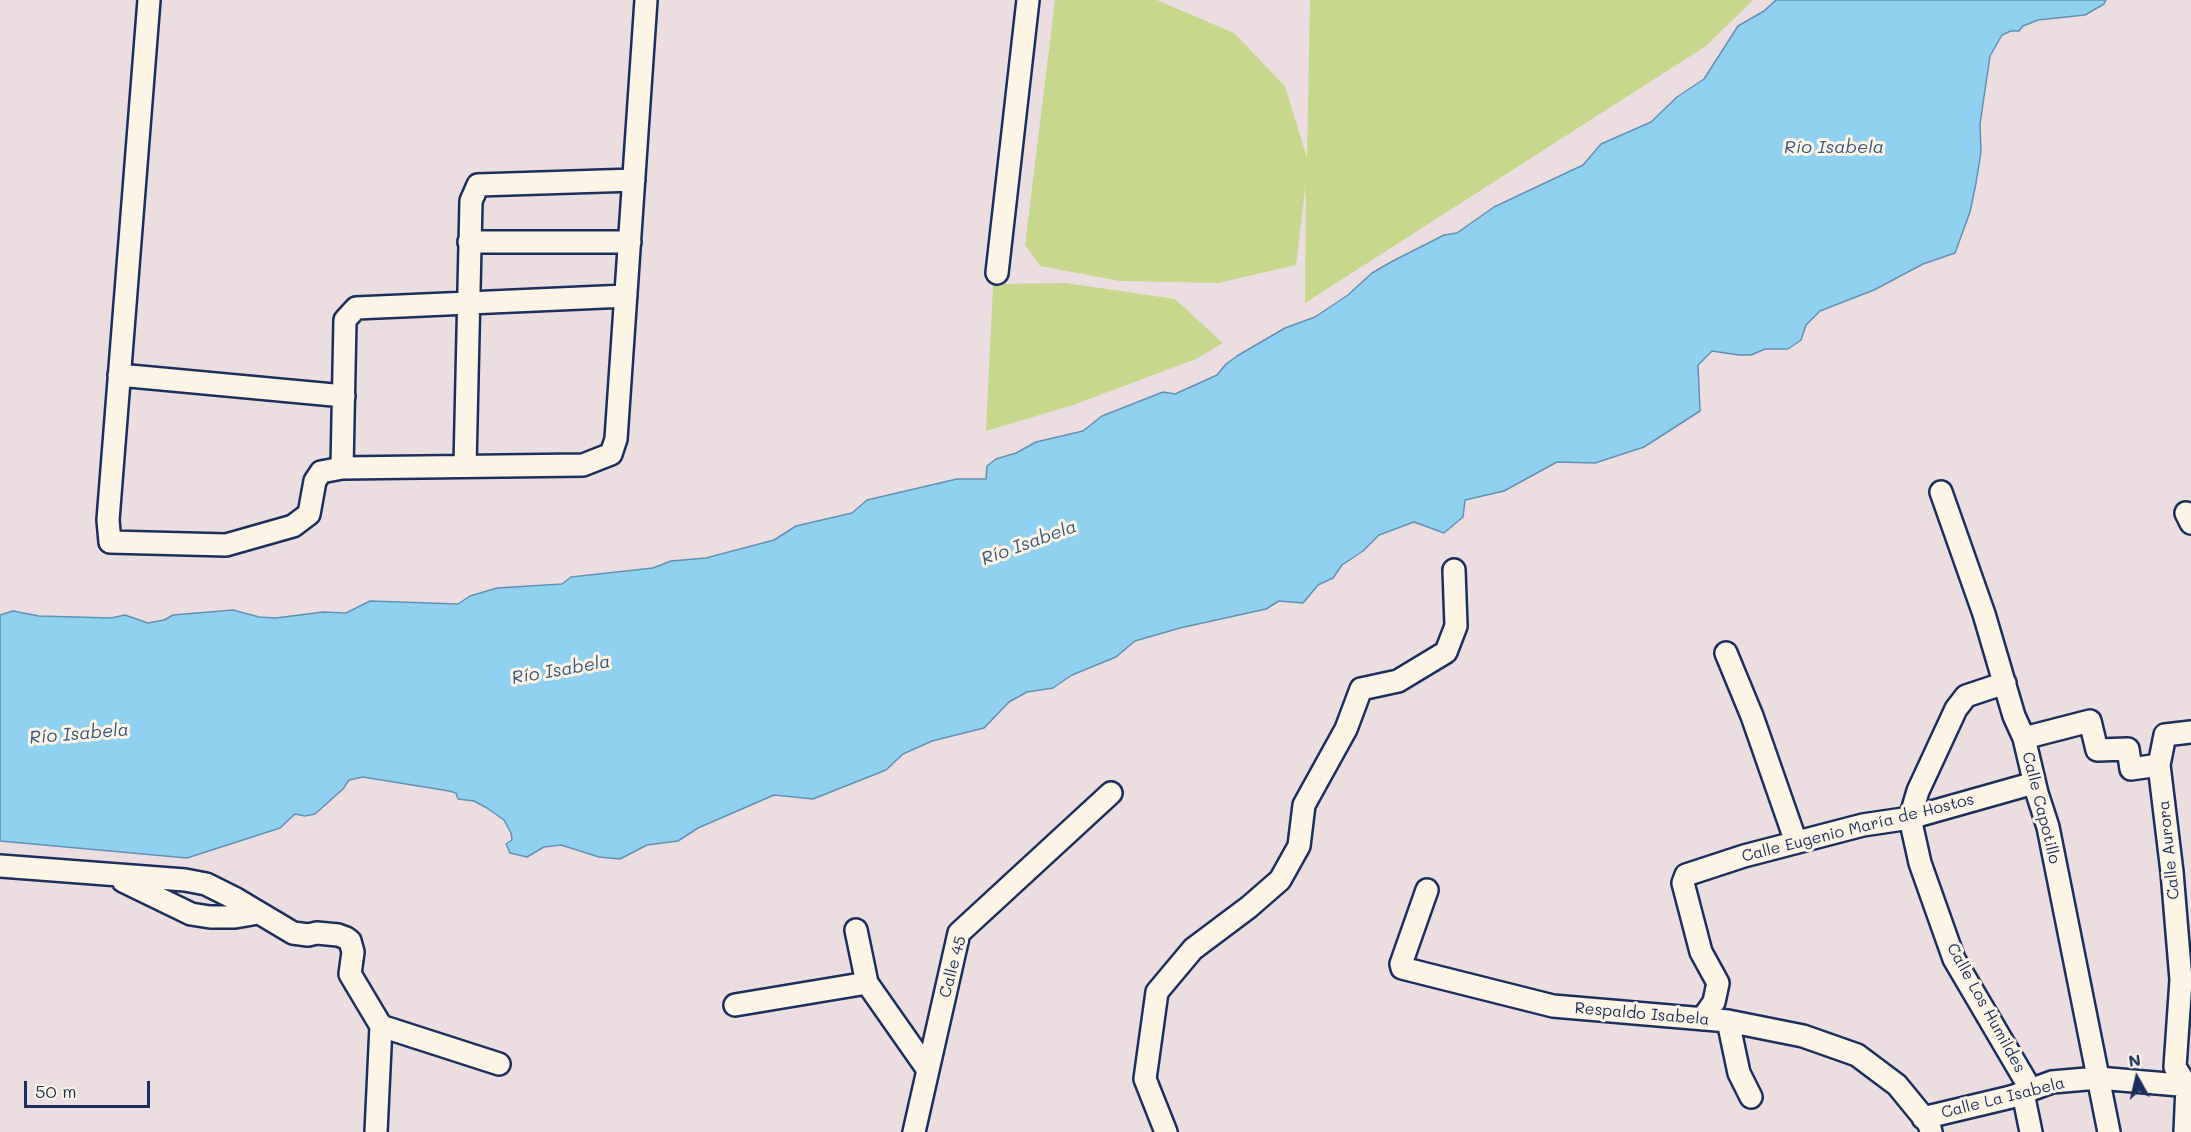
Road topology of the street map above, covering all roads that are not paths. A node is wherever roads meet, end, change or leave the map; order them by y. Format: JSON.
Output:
{"nodes":[{"id":1,"x":149,"y":0,"type":"edge"},
{"id":2,"x":646,"y":0,"type":"edge"},
{"id":3,"x":1028,"y":0,"type":"edge"},
{"id":4,"x":634,"y":180,"type":"junction"},
{"id":5,"x":469,"y":242,"type":"junction"},
{"id":6,"x":630,"y":242,"type":"junction"},
{"id":7,"x":997,"y":273,"type":"dead end"},
{"id":8,"x":626,"y":296,"type":"junction"},
{"id":9,"x":470,"y":303,"type":"junction"},
{"id":10,"x":119,"y":375,"type":"junction"},
{"id":11,"x":344,"y":396,"type":"junction"},
{"id":12,"x":465,"y":466,"type":"junction"},
{"id":13,"x":342,"y":468,"type":"junction"},
{"id":14,"x":1941,"y":492,"type":"dead end"},
{"id":15,"x":1454,"y":570,"type":"dead end"},
{"id":16,"x":1726,"y":653,"type":"dead end"},
{"id":17,"x":2004,"y":683,"type":"junction"},
{"id":18,"x":2191,"y":732,"type":"edge"},
{"id":19,"x":2024,"y":738,"type":"junction"},
{"id":20,"x":2159,"y":765,"type":"junction"},
{"id":21,"x":2034,"y":783,"type":"junction"},
{"id":22,"x":1111,"y":793,"type":"dead end"},
{"id":23,"x":1910,"y":819,"type":"junction"},
{"id":24,"x":1796,"y":842,"type":"junction"},
{"id":25,"x":0,"y":866,"type":"edge"},
{"id":26,"x":109,"y":874,"type":"junction"},
{"id":27,"x":1427,"y":890,"type":"dead end"},
{"id":28,"x":258,"y":913,"type":"junction"},
{"id":29,"x":856,"y":930,"type":"dead end"},
{"id":30,"x":867,"y":983,"type":"junction"},
{"id":31,"x":735,"y":1005,"type":"dead end"},
{"id":32,"x":1702,"y":1019,"type":"junction"},
{"id":33,"x":1728,"y":1021,"type":"junction"},
{"id":34,"x":381,"y":1026,"type":"junction"},
{"id":35,"x":499,"y":1064,"type":"dead end"},
{"id":36,"x":928,"y":1070,"type":"junction"},
{"id":37,"x":2098,"y":1078,"type":"junction"},
{"id":38,"x":2189,"y":1086,"type":"edge"},
{"id":39,"x":2027,"y":1092,"type":"junction"},
{"id":40,"x":1751,"y":1097,"type":"dead end"},
{"id":41,"x":1928,"y":1125,"type":"edge"},
{"id":42,"x":376,"y":1132,"type":"edge"},
{"id":43,"x":914,"y":1132,"type":"edge"},
{"id":44,"x":1166,"y":1132,"type":"edge"},
{"id":45,"x":2031,"y":1132,"type":"edge"},
{"id":46,"x":2109,"y":1132,"type":"edge"},
{"id":47,"x":2185,"y":1132,"type":"edge"}],
"edges":[{"from":1,"to":10,"type":"street"},
{"from":2,"to":4,"type":"street"},
{"from":3,"to":7,"type":"street"},
{"from":4,"to":5,"type":"street"},
{"from":4,"to":6,"type":"street"},
{"from":5,"to":6,"type":"street"},
{"from":5,"to":9,"type":"street"},
{"from":6,"to":8,"type":"street"},
{"from":8,"to":9,"type":"street"},
{"from":8,"to":12,"type":"street"},
{"from":9,"to":11,"type":"street"},
{"from":9,"to":12,"type":"street"},
{"from":10,"to":11,"type":"street"},
{"from":10,"to":13,"type":"street"},
{"from":11,"to":13,"type":"street"},
{"from":12,"to":13,"type":"street"},
{"from":14,"to":17,"type":"street","name":"Calle Capotillo"},
{"from":15,"to":44,"type":"street"},
{"from":16,"to":24,"type":"street"},
{"from":17,"to":19,"type":"street","name":"Calle Capotillo"},
{"from":17,"to":23,"type":"street","name":"Calle Los Humildes"},
{"from":18,"to":20,"type":"street","name":"Calle Aurora"},
{"from":19,"to":20,"type":"street"},
{"from":19,"to":21,"type":"street","name":"Calle Capotillo"},
{"from":20,"to":38,"type":"street","name":"Calle Aurora"},
{"from":21,"to":23,"type":"street","name":"Calle Eugenio María de Hostos"},
{"from":21,"to":37,"type":"street","name":"Calle Capotillo"},
{"from":22,"to":36,"type":"street","name":"Calle 45"},
{"from":23,"to":24,"type":"street","name":"Calle Eugenio María de Hostos"},
{"from":23,"to":39,"type":"street","name":"Calle Los Humildes"},
{"from":24,"to":32,"type":"street","name":"Calle Eugenio María de Hostos"},
{"from":25,"to":26,"type":"street"},
{"from":26,"to":28,"type":"street"},
{"from":26,"to":28,"type":"street"},
{"from":27,"to":32,"type":"street","name":"Respaldo Isabela"},
{"from":28,"to":34,"type":"street"},
{"from":29,"to":30,"type":"street"},
{"from":30,"to":31,"type":"street"},
{"from":30,"to":36,"type":"street"},
{"from":32,"to":33,"type":"street","name":"Respaldo Isabela"},
{"from":33,"to":40,"type":"street"},
{"from":33,"to":41,"type":"street","name":"Respaldo Isabela"},
{"from":34,"to":35,"type":"street"},
{"from":34,"to":42,"type":"street"},
{"from":36,"to":43,"type":"street","name":"Calle 45"},
{"from":37,"to":38,"type":"street","name":"Calle La Isabela"},
{"from":37,"to":39,"type":"street","name":"Calle La Isabela"},
{"from":37,"to":46,"type":"street","name":"Calle Capotillo"},
{"from":38,"to":47,"type":"street","name":"Calle Aurora"},
{"from":39,"to":41,"type":"street","name":"Calle La Isabela"},
{"from":39,"to":45,"type":"street","name":"Calle Los Humildes"}]}
